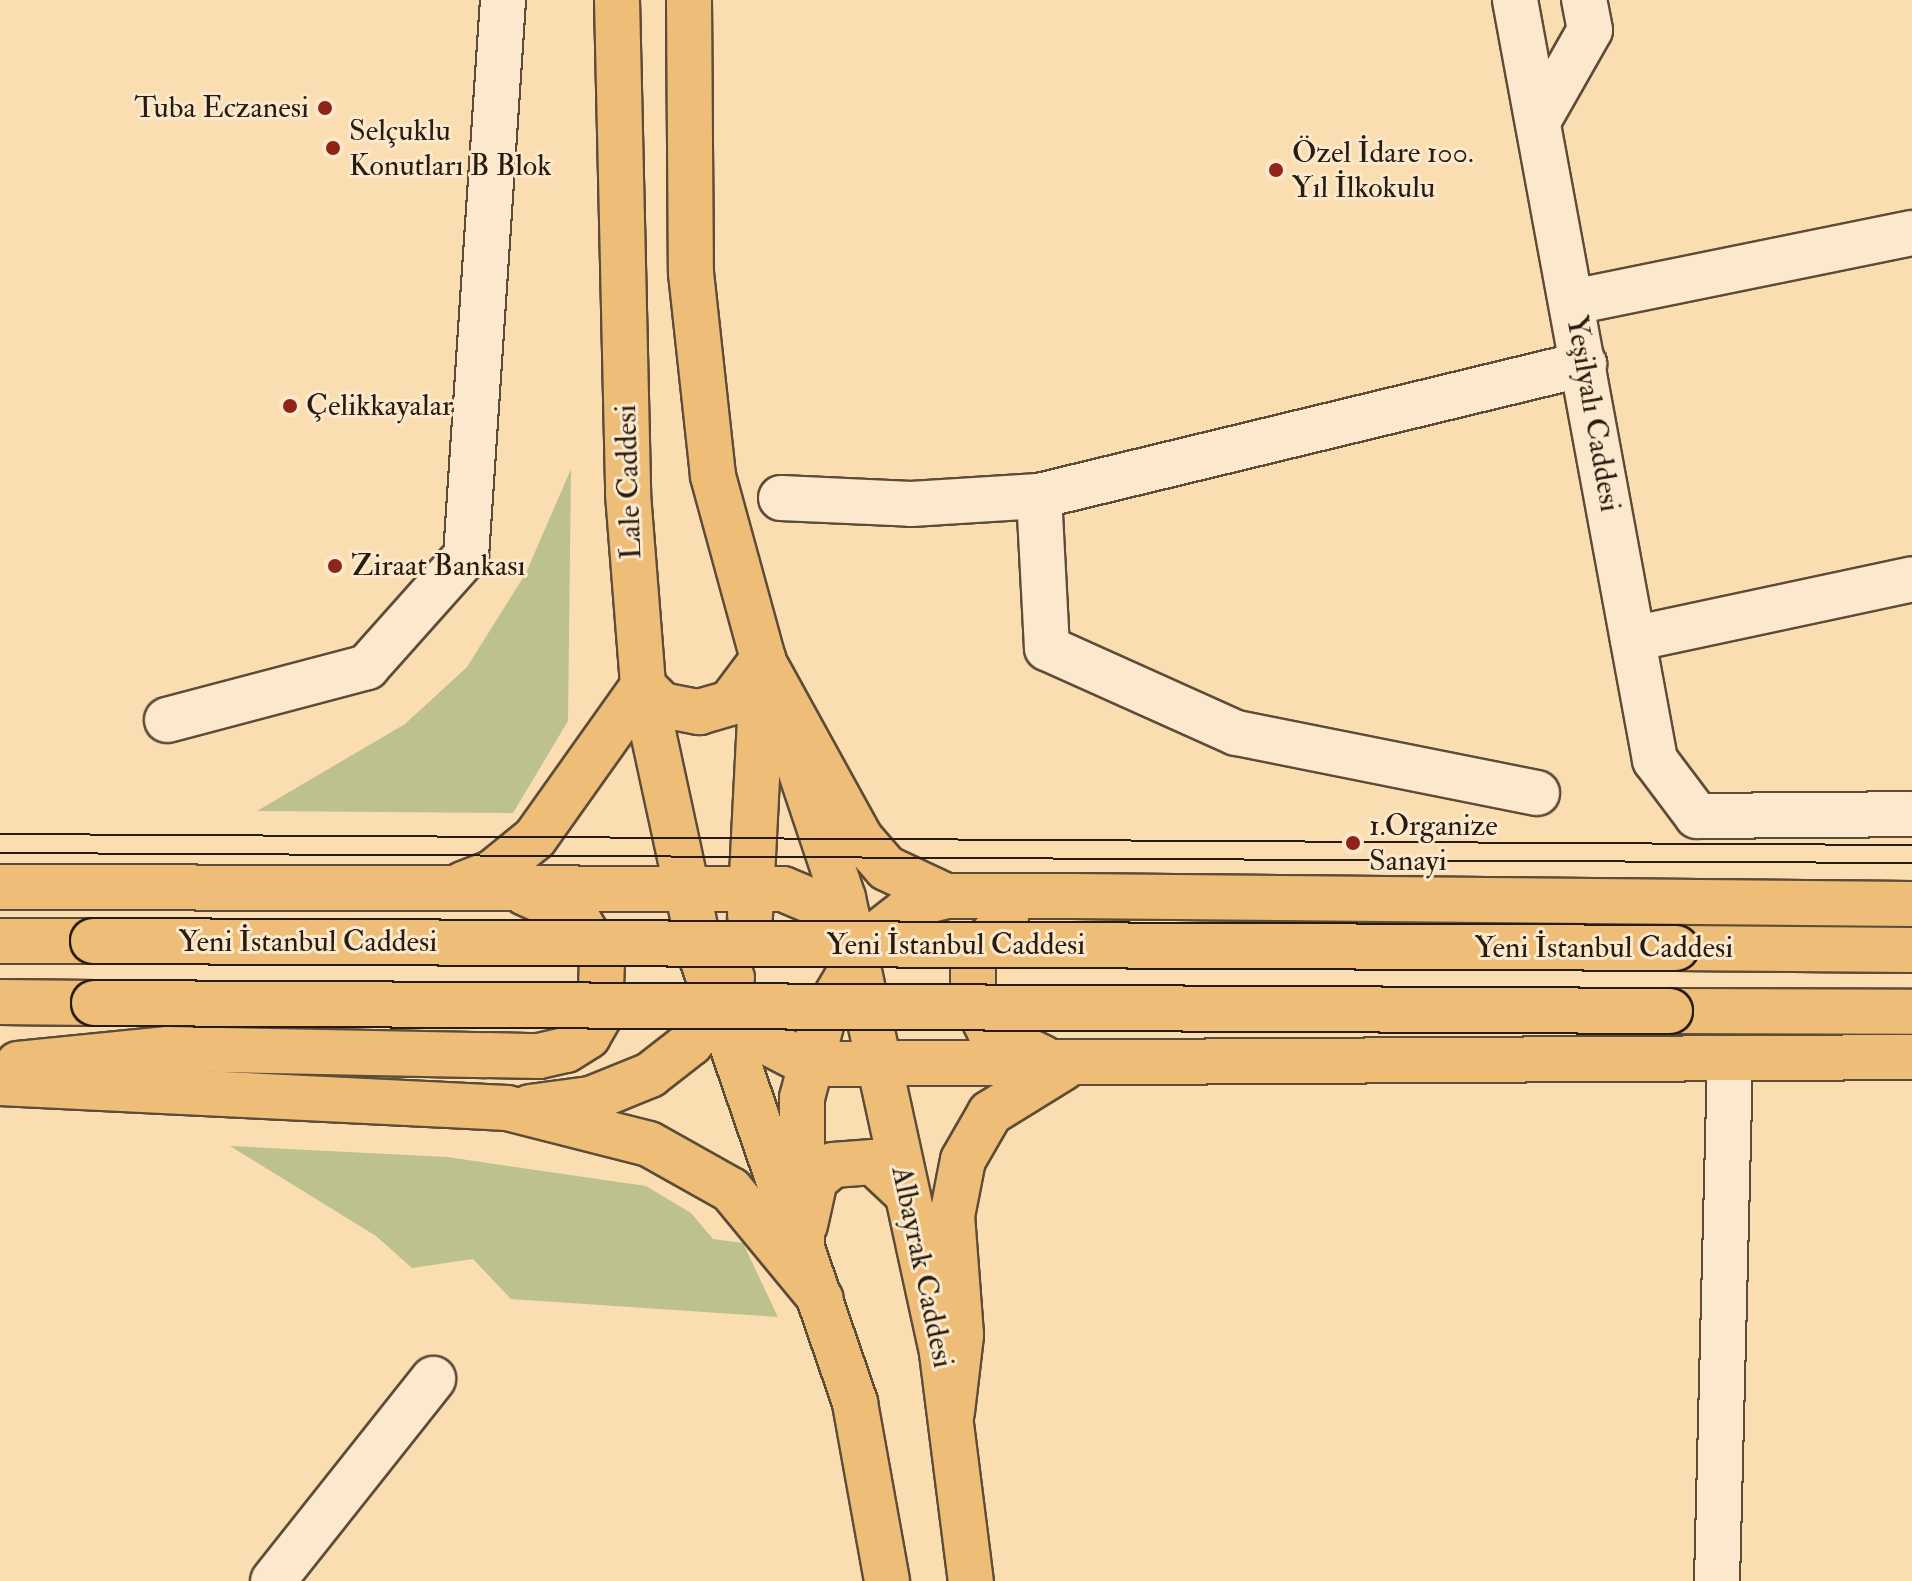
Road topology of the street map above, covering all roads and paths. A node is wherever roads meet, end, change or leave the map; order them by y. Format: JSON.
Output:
{"nodes":[{"id":1,"x":503,"y":0,"type":"edge"},
{"id":2,"x":617,"y":0,"type":"edge"},
{"id":3,"x":660,"y":0,"type":"edge"},
{"id":4,"x":689,"y":0,"type":"edge"},
{"id":5,"x":1515,"y":0,"type":"edge"},
{"id":6,"x":1584,"y":0,"type":"edge"},
{"id":7,"x":1540,"y":118,"type":"junction"},
{"id":8,"x":1912,"y":233,"type":"edge"},
{"id":9,"x":1573,"y":302,"type":"junction"},
{"id":10,"x":1584,"y":364,"type":"junction"},
{"id":11,"x":701,"y":409,"type":"junction"},
{"id":12,"x":1039,"y":496,"type":"junction"},
{"id":13,"x":781,"y":498,"type":"dead end"},
{"id":14,"x":1912,"y":579,"type":"edge"},
{"id":15,"x":1633,"y":639,"type":"junction"},
{"id":16,"x":763,"y":659,"type":"junction"},
{"id":17,"x":643,"y":686,"type":"junction"},
{"id":18,"x":167,"y":720,"type":"dead end"},
{"id":19,"x":1537,"y":793,"type":"dead end"},
{"id":20,"x":1912,"y":814,"type":"edge"},
{"id":21,"x":0,"y":887,"type":"edge"},
{"id":22,"x":454,"y":887,"type":"junction"},
{"id":23,"x":684,"y":887,"type":"junction"},
{"id":24,"x":502,"y":888,"type":"junction"},
{"id":25,"x":756,"y":888,"type":"junction"},
{"id":26,"x":946,"y":896,"type":"junction"},
{"id":27,"x":1071,"y":896,"type":"junction"},
{"id":28,"x":1912,"y":904,"type":"edge"},
{"id":29,"x":0,"y":941,"type":"edge"},
{"id":30,"x":1912,"y":950,"type":"edge"},
{"id":31,"x":856,"y":956,"type":"junction"},
{"id":32,"x":0,"y":1002,"type":"edge"},
{"id":33,"x":721,"y":1004,"type":"junction"},
{"id":34,"x":1912,"y":1012,"type":"edge"},
{"id":35,"x":1912,"y":1057,"type":"edge"},
{"id":36,"x":1730,"y":1060,"type":"junction"},
{"id":37,"x":1077,"y":1063,"type":"junction"},
{"id":38,"x":809,"y":1064,"type":"junction"},
{"id":39,"x":878,"y":1065,"type":"junction"},
{"id":40,"x":0,"y":1067,"type":"edge"},
{"id":41,"x":0,"y":1083,"type":"edge"},
{"id":42,"x":507,"y":1108,"type":"junction"},
{"id":43,"x":906,"y":1193,"type":"junction"},
{"id":44,"x":802,"y":1243,"type":"junction"},
{"id":45,"x":821,"y":1299,"type":"junction"},
{"id":46,"x":433,"y":1379,"type":"dead end"},
{"id":47,"x":952,"y":1412,"type":"junction"},
{"id":48,"x":273,"y":1581,"type":"edge"},
{"id":49,"x":887,"y":1581,"type":"edge"},
{"id":50,"x":971,"y":1581,"type":"edge"},
{"id":51,"x":1717,"y":1581,"type":"edge"}],
"edges":[{"from":1,"to":18,"type":"street"},
{"from":2,"to":17,"type":"main road","name":"Lale Caddesi"},
{"from":3,"to":11,"type":"main road"},
{"from":4,"to":11,"type":"main road"},
{"from":5,"to":7,"type":"street","name":"Yeşilyalı Caddesi"},
{"from":6,"to":7,"type":"street"},
{"from":7,"to":9,"type":"street","name":"Yeşilyalı Caddesi"},
{"from":8,"to":9,"type":"street"},
{"from":9,"to":10,"type":"street","name":"Yeşilyalı Caddesi"},
{"from":10,"to":12,"type":"street"},
{"from":10,"to":15,"type":"street","name":"Yeşilyalı Caddesi"},
{"from":11,"to":16,"type":"main road"},
{"from":12,"to":13,"type":"street"},
{"from":12,"to":19,"type":"street"},
{"from":14,"to":15,"type":"street"},
{"from":15,"to":20,"type":"street","name":"Yeşilyalı Caddesi"},
{"from":16,"to":17,"type":"main road"},
{"from":16,"to":25,"type":"main road"},
{"from":16,"to":26,"type":"main road"},
{"from":16,"to":31,"type":"main road","name":"Albayrak Caddesi"},
{"from":17,"to":22,"type":"main road"},
{"from":17,"to":23,"type":"main road","name":"Lale Caddesi"},
{"from":21,"to":22,"type":"main road"},
{"from":22,"to":24,"type":"main road"},
{"from":23,"to":24,"type":"main road"},
{"from":23,"to":25,"type":"main road"},
{"from":23,"to":33,"type":"main road","name":"Lale Caddesi"},
{"from":24,"to":40,"type":"main road"},
{"from":25,"to":31,"type":"main road"},
{"from":25,"to":33,"type":"main road"},
{"from":26,"to":27,"type":"main road"},
{"from":26,"to":31,"type":"main road"},
{"from":27,"to":28,"type":"main road"},
{"from":27,"to":37,"type":"main road"},
{"from":29,"to":30,"type":"main road","name":"Yeni İstanbul Caddesi","bridge":true},
{"from":31,"to":38,"type":"main road"},
{"from":31,"to":39,"type":"main road","name":"Albayrak Caddesi"},
{"from":32,"to":34,"type":"main road","name":"Yeni İstanbul Caddesi","bridge":true},
{"from":33,"to":38,"type":"main road"},
{"from":33,"to":42,"type":"main road"},
{"from":33,"to":44,"type":"main road"},
{"from":35,"to":36,"type":"main road"},
{"from":36,"to":37,"type":"main road"},
{"from":36,"to":51,"type":"street"},
{"from":37,"to":39,"type":"main road"},
{"from":37,"to":47,"type":"main road"},
{"from":38,"to":39,"type":"main road"},
{"from":38,"to":44,"type":"main road"},
{"from":39,"to":43,"type":"main road","name":"Albayrak Caddesi"},
{"from":41,"to":42,"type":"main road"},
{"from":42,"to":45,"type":"main road"},
{"from":43,"to":44,"type":"main road"},
{"from":43,"to":47,"type":"main road","name":"Albayrak Caddesi"},
{"from":44,"to":45,"type":"main road"},
{"from":45,"to":49,"type":"main road"},
{"from":46,"to":48,"type":"street"},
{"from":47,"to":50,"type":"main road","name":"Albayrak Caddesi"}]}
